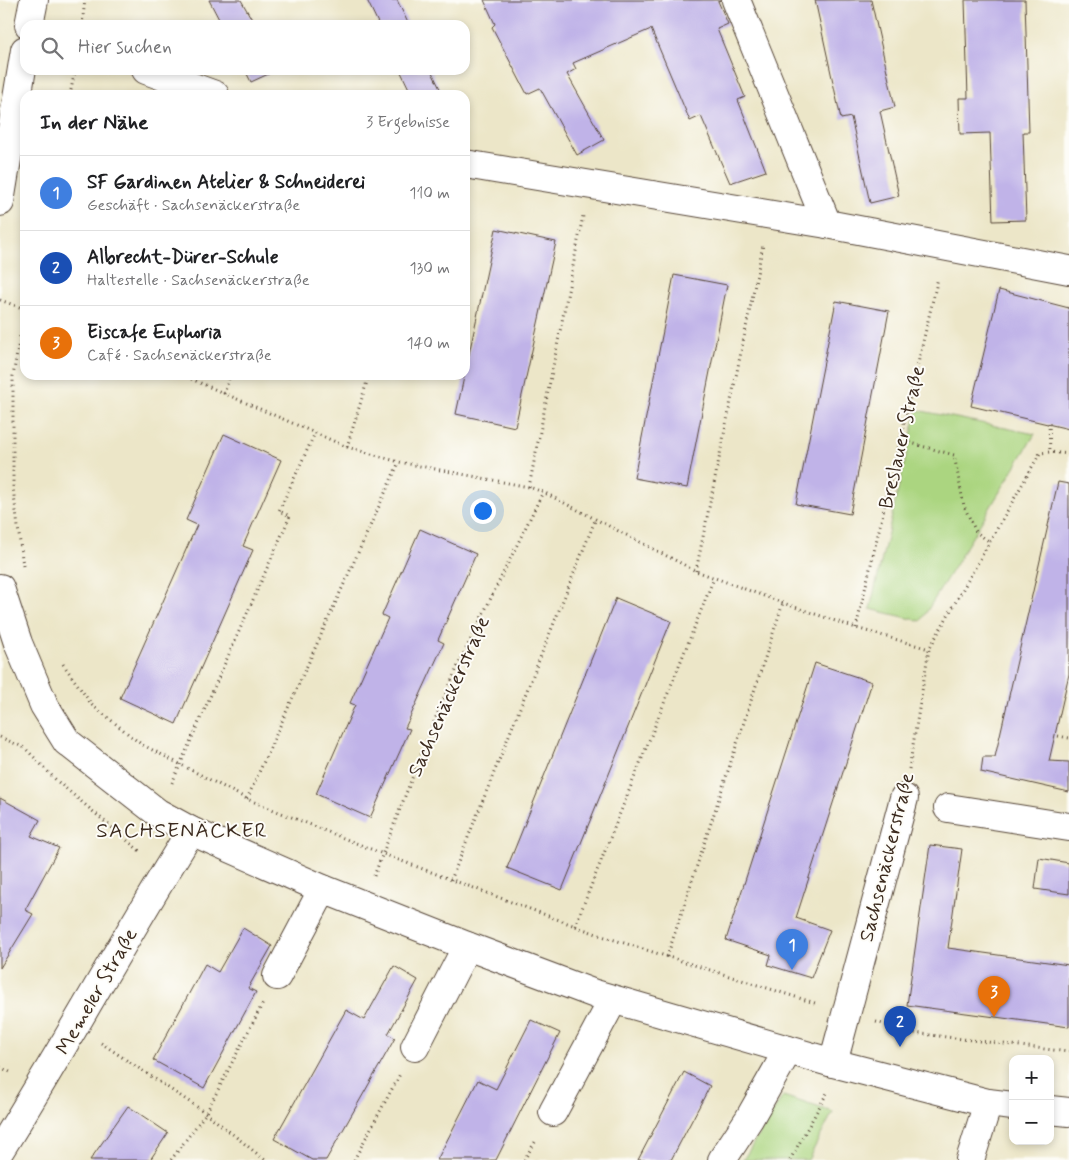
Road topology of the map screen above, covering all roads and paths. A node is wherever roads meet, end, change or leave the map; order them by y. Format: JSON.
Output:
{"nodes":[{"id":1,"x":34,"y":0,"type":"edge"},
{"id":2,"x":86,"y":0,"type":"edge"},
{"id":3,"x":736,"y":0,"type":"edge"},
{"id":4,"x":30,"y":20,"type":"edge"},
{"id":5,"x":83,"y":20,"type":"edge"},
{"id":6,"x":21,"y":75,"type":"edge"},
{"id":7,"x":74,"y":75,"type":"edge"},
{"id":8,"x":160,"y":75,"type":"edge"},
{"id":9,"x":71,"y":90,"type":"edge"},
{"id":10,"x":201,"y":90,"type":"edge"},
{"id":11,"x":470,"y":165,"type":"edge"},
{"id":12,"x":589,"y":185,"type":"junction"},
{"id":13,"x":0,"y":202,"type":"edge"},
{"id":14,"x":768,"y":215,"type":"junction"},
{"id":15,"x":827,"y":224,"type":"junction"},
{"id":16,"x":945,"y":246,"type":"junction"},
{"id":17,"x":1069,"y":270,"type":"edge"},
{"id":18,"x":0,"y":300,"type":"edge"},
{"id":19,"x":20,"y":307,"type":"edge"},
{"id":20,"x":20,"y":337,"type":"edge"},
{"id":21,"x":193,"y":380,"type":"edge"},
{"id":22,"x":228,"y":380,"type":"edge"},
{"id":23,"x":367,"y":380,"type":"edge"},
{"id":24,"x":224,"y":394,"type":"junction"},
{"id":25,"x":1049,"y":423,"type":"dead end"},
{"id":26,"x":315,"y":433,"type":"junction"},
{"id":27,"x":900,"y":440,"type":"junction"},
{"id":28,"x":347,"y":447,"type":"junction"},
{"id":29,"x":1050,"y":452,"type":"junction"},
{"id":30,"x":1069,"y":454,"type":"edge"},
{"id":31,"x":399,"y":462,"type":"junction"},
{"id":32,"x":529,"y":487,"type":"junction"},
{"id":33,"x":543,"y":492,"type":"junction"},
{"id":34,"x":596,"y":518,"type":"junction"},
{"id":35,"x":990,"y":542,"type":"junction"},
{"id":36,"x":24,"y":570,"type":"dead end"},
{"id":37,"x":696,"y":571,"type":"junction"},
{"id":38,"x":714,"y":578,"type":"junction"},
{"id":39,"x":0,"y":588,"type":"edge"},
{"id":40,"x":784,"y":603,"type":"junction"},
{"id":41,"x":856,"y":628,"type":"junction"},
{"id":42,"x":929,"y":649,"type":"junction"},
{"id":43,"x":59,"y":658,"type":"dead end"},
{"id":44,"x":1058,"y":736,"type":"dead end"},
{"id":45,"x":0,"y":737,"type":"edge"},
{"id":46,"x":1069,"y":738,"type":"edge"},
{"id":47,"x":181,"y":765,"type":"junction"},
{"id":48,"x":904,"y":798,"type":"joint"},
{"id":49,"x":247,"y":799,"type":"junction"},
{"id":50,"x":948,"y":808,"type":"dead end"},
{"id":51,"x":158,"y":813,"type":"junction"},
{"id":52,"x":1069,"y":827,"type":"edge"},
{"id":53,"x":191,"y":831,"type":"junction"},
{"id":54,"x":382,"y":854,"type":"junction"},
{"id":55,"x":166,"y":871,"type":"junction"},
{"id":56,"x":451,"y":880,"type":"junction"},
{"id":57,"x":323,"y":889,"type":"junction"},
{"id":58,"x":363,"y":905,"type":"junction"},
{"id":59,"x":575,"y":926,"type":"junction"},
{"id":60,"x":467,"y":946,"type":"junction"},
{"id":61,"x":667,"y":957,"type":"junction"},
{"id":62,"x":276,"y":976,"type":"joint"},
{"id":63,"x":613,"y":1000,"type":"junction"},
{"id":64,"x":846,"y":1012,"type":"junction"},
{"id":65,"x":75,"y":1026,"type":"junction"},
{"id":66,"x":414,"y":1047,"type":"joint"},
{"id":67,"x":788,"y":1050,"type":"junction"},
{"id":68,"x":1069,"y":1052,"type":"edge"},
{"id":69,"x":838,"y":1064,"type":"junction"},
{"id":70,"x":1001,"y":1104,"type":"edge"},
{"id":71,"x":1054,"y":1110,"type":"edge"},
{"id":72,"x":552,"y":1112,"type":"dead end"},
{"id":73,"x":1069,"y":1112,"type":"edge"},
{"id":74,"x":206,"y":1113,"type":"junction"},
{"id":75,"x":0,"y":1150,"type":"edge"},
{"id":76,"x":171,"y":1160,"type":"edge"},
{"id":77,"x":265,"y":1160,"type":"edge"},
{"id":78,"x":354,"y":1160,"type":"edge"},
{"id":79,"x":722,"y":1160,"type":"edge"},
{"id":80,"x":790,"y":1160,"type":"edge"},
{"id":81,"x":970,"y":1160,"type":"edge"}],
"edges":[{"from":1,"to":4,"type":"street"},
{"from":2,"to":5,"type":"path"},
{"from":3,"to":15,"type":"street"},
{"from":6,"to":13,"type":"street"},
{"from":7,"to":9,"type":"path"},
{"from":8,"to":10,"type":"street"},
{"from":11,"to":12,"type":"street"},
{"from":12,"to":14,"type":"street"},
{"from":12,"to":32,"type":"path"},
{"from":14,"to":15,"type":"street"},
{"from":14,"to":37,"type":"path"},
{"from":15,"to":16,"type":"street"},
{"from":16,"to":17,"type":"street"},
{"from":16,"to":27,"type":"path","name":"Breslauer Straße"},
{"from":18,"to":19,"type":"path"},
{"from":20,"to":36,"type":"path"},
{"from":21,"to":24,"type":"path"},
{"from":22,"to":24,"type":"path"},
{"from":23,"to":28,"type":"path"},
{"from":24,"to":26,"type":"path"},
{"from":25,"to":29,"type":"path"},
{"from":26,"to":28,"type":"path"},
{"from":26,"to":47,"type":"path"},
{"from":27,"to":35,"type":"path"},
{"from":27,"to":41,"type":"path","name":"Breslauer Straße"},
{"from":28,"to":31,"type":"path"},
{"from":29,"to":30,"type":"path"},
{"from":29,"to":35,"type":"path"},
{"from":31,"to":32,"type":"path"},
{"from":31,"to":49,"type":"path"},
{"from":32,"to":33,"type":"path"},
{"from":33,"to":34,"type":"path"},
{"from":33,"to":54,"type":"path","name":"Sachsenäckerstraße"},
{"from":34,"to":37,"type":"path"},
{"from":34,"to":56,"type":"path"},
{"from":35,"to":42,"type":"path"},
{"from":37,"to":38,"type":"path"},
{"from":38,"to":40,"type":"path"},
{"from":38,"to":59,"type":"path"},
{"from":39,"to":51,"type":"street"},
{"from":40,"to":41,"type":"path"},
{"from":40,"to":61,"type":"path"},
{"from":41,"to":42,"type":"path"},
{"from":42,"to":48,"type":"path","name":"Sachsenäckerstraße"},
{"from":43,"to":47,"type":"path"},
{"from":44,"to":46,"type":"path"},
{"from":45,"to":55,"type":"path"},
{"from":47,"to":49,"type":"path"},
{"from":47,"to":51,"type":"path"},
{"from":48,"to":64,"type":"street","name":"Sachsenäckerstraße"},
{"from":49,"to":54,"type":"path"},
{"from":50,"to":52,"type":"street"},
{"from":51,"to":53,"type":"street"},
{"from":53,"to":55,"type":"street","name":"Memeler Straße"},
{"from":53,"to":57,"type":"street"},
{"from":54,"to":56,"type":"path"},
{"from":54,"to":58,"type":"path","name":"Sachsenäckerstraße"},
{"from":55,"to":65,"type":"street","name":"Memeler Straße"},
{"from":56,"to":59,"type":"path"},
{"from":57,"to":58,"type":"street"},
{"from":57,"to":62,"type":"street"},
{"from":58,"to":60,"type":"street"},
{"from":59,"to":61,"type":"path"},
{"from":60,"to":63,"type":"street"},
{"from":60,"to":66,"type":"street"},
{"from":61,"to":64,"type":"path"},
{"from":62,"to":74,"type":"path"},
{"from":63,"to":67,"type":"street"},
{"from":63,"to":72,"type":"street"},
{"from":64,"to":68,"type":"path"},
{"from":64,"to":69,"type":"street","name":"Sachsenäckerstraße"},
{"from":65,"to":74,"type":"path"},
{"from":65,"to":75,"type":"street","name":"Memeler Straße"},
{"from":66,"to":78,"type":"path"},
{"from":67,"to":69,"type":"street"},
{"from":67,"to":79,"type":"street"},
{"from":69,"to":70,"type":"street"},
{"from":69,"to":80,"type":"path"},
{"from":70,"to":81,"type":"street"},
{"from":71,"to":73,"type":"street"},
{"from":74,"to":76,"type":"path"},
{"from":74,"to":77,"type":"path"}]}
